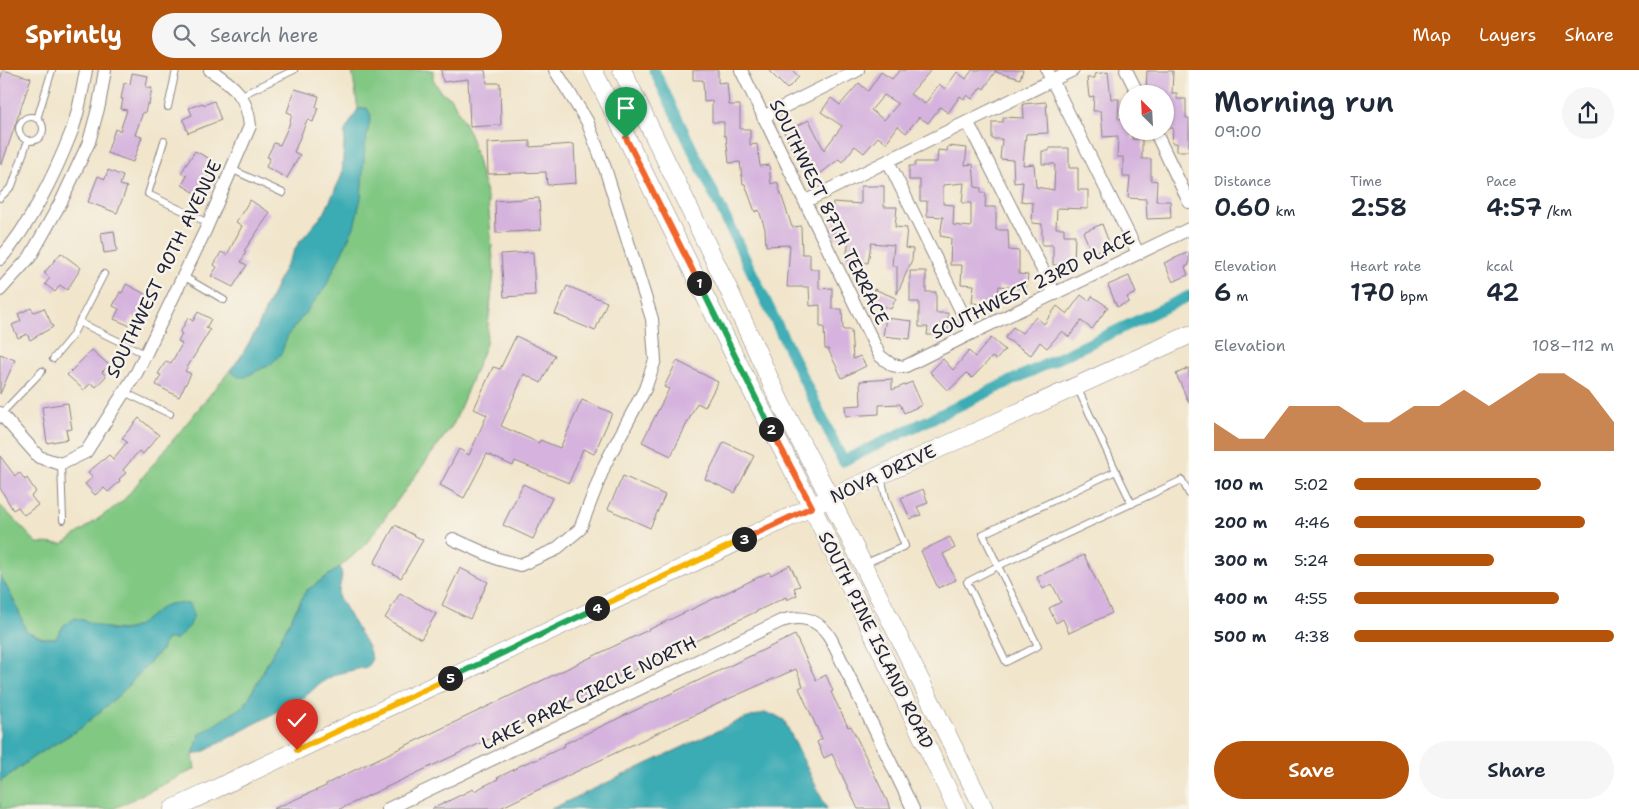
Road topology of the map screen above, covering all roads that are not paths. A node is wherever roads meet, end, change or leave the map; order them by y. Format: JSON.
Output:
{"nodes":[{"id":1,"x":52,"y":70,"type":"edge"},
{"id":2,"x":86,"y":70,"type":"edge"},
{"id":3,"x":105,"y":70,"type":"edge"},
{"id":4,"x":176,"y":70,"type":"edge"},
{"id":5,"x":210,"y":70,"type":"edge"},
{"id":6,"x":294,"y":70,"type":"edge"},
{"id":7,"x":555,"y":70,"type":"edge"},
{"id":8,"x":593,"y":70,"type":"edge"},
{"id":9,"x":622,"y":70,"type":"edge"},
{"id":10,"x":741,"y":70,"type":"edge"},
{"id":11,"x":858,"y":70,"type":"edge"},
{"id":12,"x":1073,"y":70,"type":"edge"},
{"id":13,"x":1126,"y":70,"type":"edge"},
{"id":14,"x":1050,"y":75,"type":"edge"},
{"id":15,"x":1134,"y":85,"type":"edge"},
{"id":16,"x":242,"y":95,"type":"junction"},
{"id":17,"x":168,"y":107,"type":"dead end"},
{"id":18,"x":763,"y":117,"type":"junction"},
{"id":19,"x":37,"y":119,"type":"junction"},
{"id":20,"x":968,"y":123,"type":"junction"},
{"id":21,"x":28,"y":140,"type":"junction"},
{"id":22,"x":1159,"y":140,"type":"edge"},
{"id":23,"x":164,"y":141,"type":"dead end"},
{"id":24,"x":888,"y":161,"type":"junction"},
{"id":25,"x":231,"y":169,"type":"junction"},
{"id":26,"x":283,"y":193,"type":"dead end"},
{"id":27,"x":0,"y":198,"type":"edge"},
{"id":28,"x":806,"y":201,"type":"junction"},
{"id":29,"x":1189,"y":202,"type":"edge"},
{"id":30,"x":208,"y":223,"type":"junction"},
{"id":31,"x":1189,"y":229,"type":"edge"},
{"id":32,"x":1138,"y":253,"type":"junction"},
{"id":33,"x":0,"y":259,"type":"edge"},
{"id":34,"x":104,"y":274,"type":"dead end"},
{"id":35,"x":183,"y":276,"type":"junction"},
{"id":36,"x":0,"y":290,"type":"edge"},
{"id":37,"x":1055,"y":294,"type":"junction"},
{"id":38,"x":224,"y":300,"type":"dead end"},
{"id":39,"x":79,"y":322,"type":"junction"},
{"id":40,"x":972,"y":333,"type":"junction"},
{"id":41,"x":1189,"y":335,"type":"edge"},
{"id":42,"x":145,"y":354,"type":"junction"},
{"id":43,"x":53,"y":359,"type":"dead end"},
{"id":44,"x":892,"y":365,"type":"joint"},
{"id":45,"x":42,"y":371,"type":"dead end"},
{"id":46,"x":1076,"y":386,"type":"junction"},
{"id":47,"x":124,"y":392,"type":"junction"},
{"id":48,"x":0,"y":414,"type":"edge"},
{"id":49,"x":170,"y":414,"type":"dead end"},
{"id":50,"x":61,"y":464,"type":"junction"},
{"id":51,"x":1116,"y":471,"type":"junction"},
{"id":52,"x":881,"y":475,"type":"junction"},
{"id":53,"x":1189,"y":494,"type":"edge"},
{"id":54,"x":830,"y":498,"type":"junction"},
{"id":55,"x":1132,"y":504,"type":"junction"},
{"id":56,"x":812,"y":507,"type":"junction"},
{"id":57,"x":63,"y":520,"type":"dead end"},
{"id":58,"x":453,"y":539,"type":"dead end"},
{"id":59,"x":863,"y":564,"type":"junction"},
{"id":60,"x":998,"y":566,"type":"junction"},
{"id":61,"x":173,"y":809,"type":"edge"},
{"id":62,"x":388,"y":809,"type":"edge"},
{"id":63,"x":913,"y":809,"type":"edge"},
{"id":64,"x":957,"y":809,"type":"edge"},
{"id":65,"x":984,"y":809,"type":"edge"}],
"edges":[{"from":1,"to":19,"type":"lane"},
{"from":2,"to":33,"type":"street"},
{"from":3,"to":36,"type":"street"},
{"from":4,"to":17,"type":"lane"},
{"from":5,"to":16,"type":"street"},
{"from":6,"to":16,"type":"lane"},
{"from":7,"to":58,"type":"street"},
{"from":8,"to":56,"type":"main road","name":"SOUTH PINE ISLAND ROAD"},
{"from":9,"to":54,"type":"main road","name":"SOUTH PINE ISLAND ROAD"},
{"from":10,"to":18,"type":"street","name":"SOUTHWEST 87TH TERRACE"},
{"from":11,"to":18,"type":"street"},
{"from":12,"to":14,"type":"street"},
{"from":13,"to":15,"type":"street"},
{"from":14,"to":20,"type":"street"},
{"from":14,"to":32,"type":"street"},
{"from":16,"to":25,"type":"street","name":"SOUTHWEST 90TH AVENUE"},
{"from":18,"to":28,"type":"street","name":"SOUTHWEST 87TH TERRACE"},
{"from":19,"to":21,"type":"lane"},
{"from":19,"to":21,"type":"lane"},
{"from":20,"to":24,"type":"street"},
{"from":20,"to":37,"type":"street"},
{"from":21,"to":27,"type":"lane"},
{"from":22,"to":29,"type":"street"},
{"from":23,"to":30,"type":"lane"},
{"from":24,"to":28,"type":"street"},
{"from":24,"to":40,"type":"street"},
{"from":25,"to":26,"type":"lane"},
{"from":25,"to":30,"type":"street","name":"SOUTHWEST 90TH AVENUE"},
{"from":28,"to":44,"type":"street","name":"SOUTHWEST 87TH TERRACE"},
{"from":30,"to":35,"type":"street","name":"SOUTHWEST 90TH AVENUE"},
{"from":31,"to":32,"type":"street","name":"SOUTHWEST 23RD PLACE"},
{"from":32,"to":37,"type":"street","name":"SOUTHWEST 23RD PLACE"},
{"from":34,"to":39,"type":"lane"},
{"from":35,"to":38,"type":"lane"},
{"from":35,"to":42,"type":"street","name":"SOUTHWEST 90TH AVENUE"},
{"from":37,"to":40,"type":"street","name":"SOUTHWEST 23RD PLACE"},
{"from":39,"to":42,"type":"lane"},
{"from":39,"to":43,"type":"lane"},
{"from":40,"to":44,"type":"street","name":"SOUTHWEST 23RD PLACE"},
{"from":41,"to":46,"type":"main road","name":"NOVA DRIVE"},
{"from":42,"to":47,"type":"street","name":"SOUTHWEST 90TH AVENUE"},
{"from":45,"to":48,"type":"lane"},
{"from":46,"to":51,"type":"lane"},
{"from":46,"to":52,"type":"main road","name":"NOVA DRIVE"},
{"from":47,"to":49,"type":"lane"},
{"from":47,"to":50,"type":"street","name":"SOUTHWEST 90TH AVENUE"},
{"from":48,"to":50,"type":"street"},
{"from":50,"to":57,"type":"lane"},
{"from":51,"to":55,"type":"lane"},
{"from":51,"to":60,"type":"lane"},
{"from":52,"to":54,"type":"main road","name":"NOVA DRIVE"},
{"from":52,"to":59,"type":"lane"},
{"from":53,"to":55,"type":"lane"},
{"from":54,"to":56,"type":"main road","name":"NOVA DRIVE"},
{"from":54,"to":59,"type":"main road","name":"SOUTH PINE ISLAND ROAD"},
{"from":55,"to":60,"type":"lane"},
{"from":56,"to":61,"type":"main road","name":"NOVA DRIVE"},
{"from":56,"to":64,"type":"main road","name":"SOUTH PINE ISLAND ROAD"},
{"from":59,"to":65,"type":"main road","name":"SOUTH PINE ISLAND ROAD"},
{"from":60,"to":60,"type":"lane"},
{"from":62,"to":63,"type":"street","name":"LAKE PARK CIRCLE NORTH"}]}
